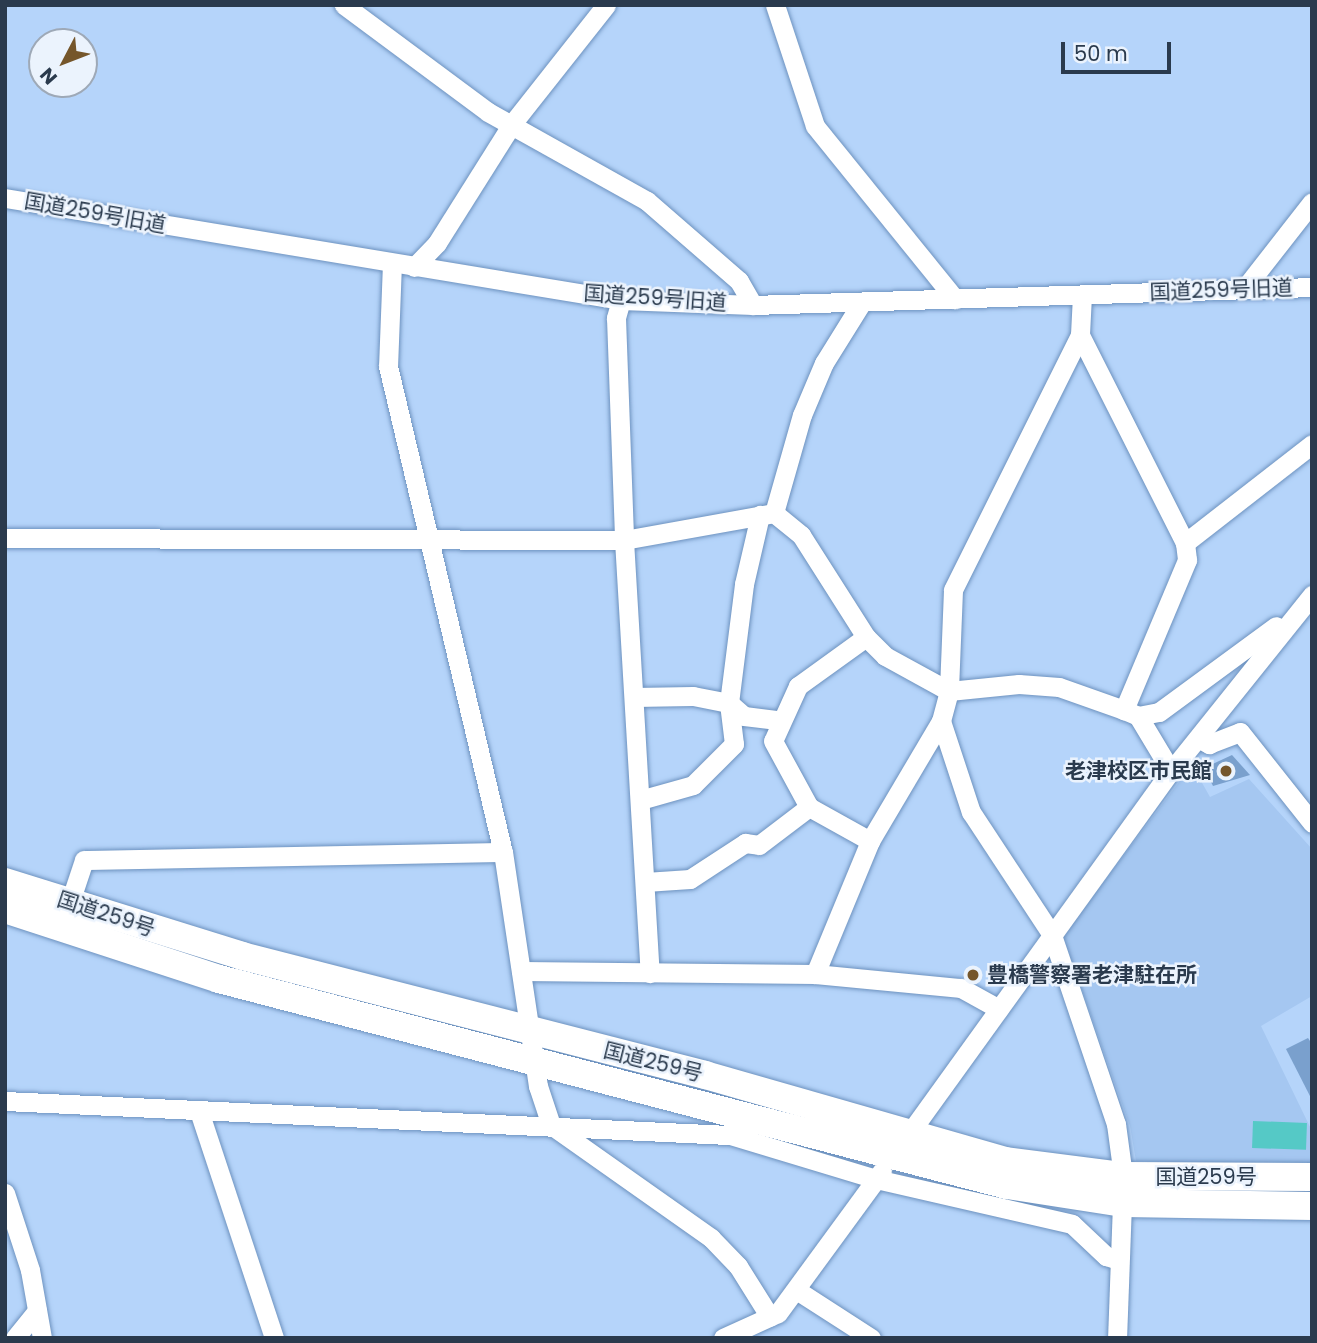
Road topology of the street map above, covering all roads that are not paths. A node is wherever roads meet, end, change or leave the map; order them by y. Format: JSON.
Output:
{"nodes":[{"id":1,"x":344,"y":5,"type":"edge"},
{"id":2,"x":606,"y":5,"type":"edge"},
{"id":3,"x":775,"y":5,"type":"edge"},
{"id":4,"x":512,"y":124,"type":"junction"},
{"id":5,"x":5,"y":198,"type":"edge"},
{"id":6,"x":1312,"y":202,"type":"edge"},
{"id":7,"x":392,"y":264,"type":"junction"},
{"id":8,"x":414,"y":267,"type":"junction"},
{"id":9,"x":1312,"y":287,"type":"edge"},
{"id":10,"x":1244,"y":289,"type":"junction"},
{"id":11,"x":1082,"y":295,"type":"junction"},
{"id":12,"x":955,"y":299,"type":"junction"},
{"id":13,"x":621,"y":300,"type":"junction"},
{"id":14,"x":862,"y":302,"type":"junction"},
{"id":15,"x":753,"y":305,"type":"junction"},
{"id":16,"x":1080,"y":335,"type":"junction"},
{"id":17,"x":1312,"y":444,"type":"edge"},
{"id":18,"x":767,"y":514,"type":"junction"},
{"id":19,"x":430,"y":537,"type":"junction"},
{"id":20,"x":5,"y":538,"type":"edge"},
{"id":21,"x":624,"y":540,"type":"junction"},
{"id":22,"x":1185,"y":543,"type":"junction"},
{"id":23,"x":1312,"y":595,"type":"edge"},
{"id":24,"x":1294,"y":612,"type":"junction"},
{"id":25,"x":866,"y":637,"type":"junction"},
{"id":26,"x":948,"y":691,"type":"junction"},
{"id":27,"x":634,"y":697,"type":"junction"},
{"id":28,"x":729,"y":704,"type":"junction"},
{"id":29,"x":1131,"y":713,"type":"junction"},
{"id":30,"x":782,"y":720,"type":"junction"},
{"id":31,"x":941,"y":721,"type":"junction"},
{"id":32,"x":1198,"y":738,"type":"junction"},
{"id":33,"x":1171,"y":771,"type":"junction"},
{"id":34,"x":640,"y":800,"type":"junction"},
{"id":35,"x":809,"y":807,"type":"junction"},
{"id":36,"x":1312,"y":823,"type":"edge"},
{"id":37,"x":870,"y":841,"type":"junction"},
{"id":38,"x":503,"y":852,"type":"junction"},
{"id":39,"x":5,"y":882,"type":"edge"},
{"id":40,"x":645,"y":882,"type":"junction"},
{"id":41,"x":71,"y":902,"type":"junction"},
{"id":42,"x":5,"y":909,"type":"edge"},
{"id":43,"x":1052,"y":935,"type":"junction"},
{"id":44,"x":521,"y":971,"type":"junction"},
{"id":45,"x":650,"y":973,"type":"junction"},
{"id":46,"x":815,"y":974,"type":"junction"},
{"id":47,"x":999,"y":1009,"type":"junction"},
{"id":48,"x":528,"y":1030,"type":"junction"},
{"id":49,"x":535,"y":1066,"type":"junction"},
{"id":50,"x":5,"y":1101,"type":"edge"},
{"id":51,"x":199,"y":1111,"type":"junction"},
{"id":52,"x":916,"y":1124,"type":"dead end"},
{"id":53,"x":551,"y":1125,"type":"junction"},
{"id":54,"x":879,"y":1174,"type":"junction"},
{"id":55,"x":1312,"y":1177,"type":"edge"},
{"id":56,"x":1123,"y":1190,"type":"junction"},
{"id":57,"x":5,"y":1193,"type":"edge"},
{"id":58,"x":1312,"y":1206,"type":"edge"},
{"id":59,"x":1118,"y":1259,"type":"junction"},
{"id":60,"x":797,"y":1291,"type":"junction"},
{"id":61,"x":37,"y":1311,"type":"junction"},
{"id":62,"x":761,"y":1327,"type":"edge"},
{"id":63,"x":15,"y":1338,"type":"edge"},
{"id":64,"x":42,"y":1338,"type":"edge"},
{"id":65,"x":274,"y":1338,"type":"edge"},
{"id":66,"x":723,"y":1338,"type":"edge"},
{"id":67,"x":871,"y":1338,"type":"edge"},
{"id":68,"x":1116,"y":1338,"type":"edge"}],
"edges":[{"from":1,"to":4,"type":"street"},
{"from":2,"to":4,"type":"street"},
{"from":3,"to":12,"type":"street"},
{"from":4,"to":8,"type":"street"},
{"from":4,"to":15,"type":"street"},
{"from":5,"to":7,"type":"street","name":"国道259号旧道"},
{"from":6,"to":10,"type":"street"},
{"from":7,"to":8,"type":"street","name":"国道259号旧道"},
{"from":7,"to":19,"type":"street"},
{"from":8,"to":13,"type":"street","name":"国道259号旧道"},
{"from":9,"to":10,"type":"street","name":"国道259号旧道"},
{"from":10,"to":11,"type":"street","name":"国道259号旧道"},
{"from":11,"to":12,"type":"street","name":"国道259号旧道"},
{"from":11,"to":16,"type":"street"},
{"from":12,"to":14,"type":"street","name":"国道259号旧道"},
{"from":13,"to":15,"type":"street","name":"国道259号旧道"},
{"from":13,"to":21,"type":"street"},
{"from":14,"to":15,"type":"street","name":"国道259号旧道"},
{"from":14,"to":18,"type":"street"},
{"from":16,"to":22,"type":"street"},
{"from":16,"to":26,"type":"street"},
{"from":17,"to":22,"type":"street"},
{"from":18,"to":21,"type":"street"},
{"from":18,"to":25,"type":"street"},
{"from":18,"to":28,"type":"street"},
{"from":19,"to":20,"type":"street"},
{"from":19,"to":21,"type":"street"},
{"from":19,"to":38,"type":"street"},
{"from":21,"to":27,"type":"street"},
{"from":22,"to":29,"type":"street"},
{"from":23,"to":24,"type":"street"},
{"from":24,"to":29,"type":"street"},
{"from":24,"to":32,"type":"street"},
{"from":25,"to":26,"type":"street"},
{"from":25,"to":30,"type":"street"},
{"from":26,"to":29,"type":"street"},
{"from":26,"to":31,"type":"street"},
{"from":27,"to":28,"type":"street"},
{"from":27,"to":34,"type":"street"},
{"from":28,"to":30,"type":"street"},
{"from":28,"to":34,"type":"street"},
{"from":29,"to":33,"type":"street"},
{"from":30,"to":35,"type":"street"},
{"from":31,"to":37,"type":"street"},
{"from":31,"to":43,"type":"street"},
{"from":32,"to":33,"type":"street"},
{"from":32,"to":36,"type":"street"},
{"from":33,"to":43,"type":"street"},
{"from":34,"to":40,"type":"street"},
{"from":35,"to":37,"type":"street"},
{"from":35,"to":40,"type":"street"},
{"from":37,"to":46,"type":"street"},
{"from":38,"to":41,"type":"street"},
{"from":38,"to":44,"type":"street"},
{"from":39,"to":41,"type":"highway","name":"国道259号"},
{"from":40,"to":45,"type":"street"},
{"from":41,"to":48,"type":"highway","name":"国道259号"},
{"from":42,"to":49,"type":"highway","name":"国道259号"},
{"from":43,"to":47,"type":"street"},
{"from":43,"to":56,"type":"street"},
{"from":44,"to":45,"type":"street"},
{"from":44,"to":48,"type":"street"},
{"from":45,"to":46,"type":"street"},
{"from":46,"to":47,"type":"street"},
{"from":47,"to":52,"type":"street"},
{"from":48,"to":49,"type":"street"},
{"from":48,"to":56,"type":"highway","name":"国道259号"},
{"from":49,"to":53,"type":"street"},
{"from":49,"to":56,"type":"highway","name":"国道259号"},
{"from":50,"to":51,"type":"street"},
{"from":51,"to":53,"type":"street"},
{"from":51,"to":65,"type":"street"},
{"from":53,"to":54,"type":"street"},
{"from":53,"to":62,"type":"street"},
{"from":54,"to":59,"type":"street"},
{"from":54,"to":60,"type":"street"},
{"from":55,"to":56,"type":"highway","name":"国道259号"},
{"from":56,"to":58,"type":"highway","name":"国道259号"},
{"from":56,"to":59,"type":"street"},
{"from":57,"to":61,"type":"street"},
{"from":59,"to":68,"type":"street"},
{"from":60,"to":62,"type":"street"},
{"from":60,"to":67,"type":"street"},
{"from":61,"to":63,"type":"street"},
{"from":61,"to":64,"type":"street"},
{"from":62,"to":66,"type":"street"}]}
